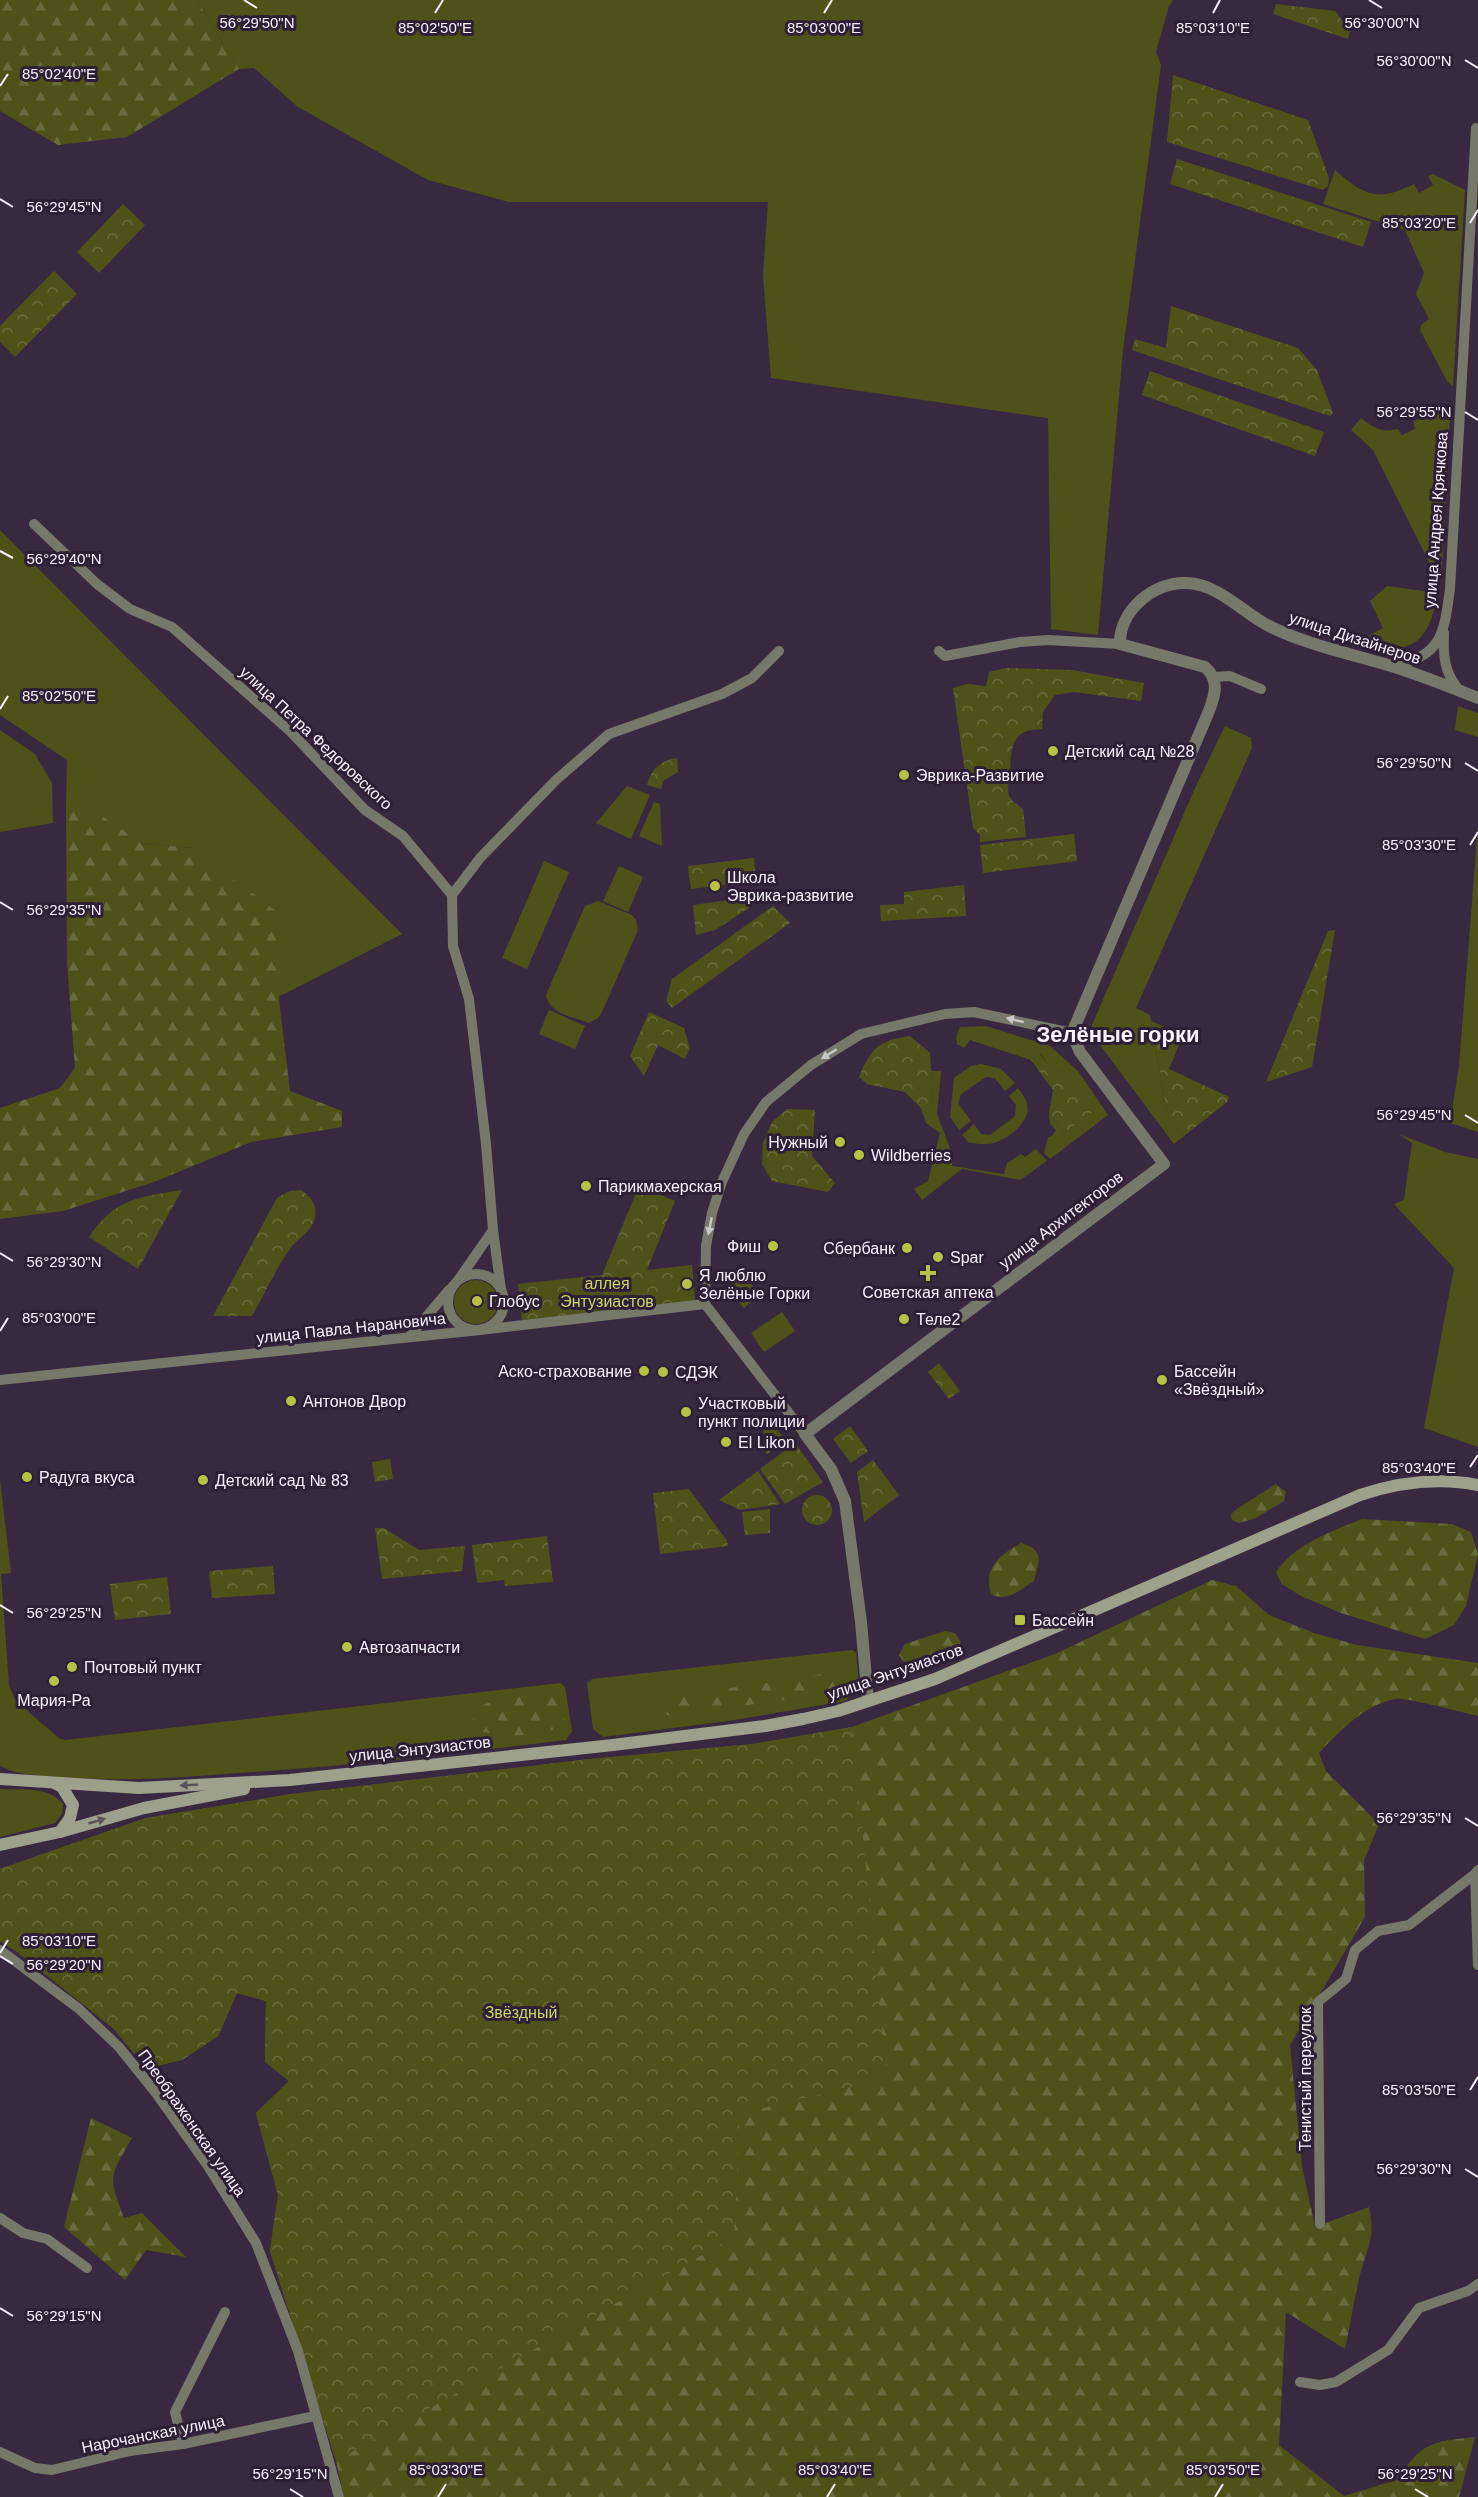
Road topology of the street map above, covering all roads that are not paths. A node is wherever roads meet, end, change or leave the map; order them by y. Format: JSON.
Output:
{"nodes":[{"id":1,"x":1476,"y":128,"type":"dead end"},
{"id":2,"x":34,"y":524,"type":"dead end"},
{"id":3,"x":1445,"y":627,"type":"junction"},
{"id":4,"x":1120,"y":644,"type":"junction"},
{"id":5,"x":779,"y":651,"type":"dead end"},
{"id":6,"x":939,"y":651,"type":"dead end"},
{"id":7,"x":1391,"y":666,"type":"junction"},
{"id":8,"x":1213,"y":677,"type":"junction"},
{"id":9,"x":1261,"y":689,"type":"dead end"},
{"id":10,"x":1459,"y":690,"type":"junction"},
{"id":11,"x":1478,"y":698,"type":"edge"},
{"id":12,"x":452,"y":895,"type":"junction"},
{"id":13,"x":1072,"y":1032,"type":"junction"},
{"id":14,"x":493,"y":1230,"type":"junction"},
{"id":15,"x":455,"y":1283,"type":"junction"},
{"id":16,"x":501,"y":1290,"type":"junction"},
{"id":17,"x":705,"y":1304,"type":"junction"},
{"id":18,"x":503,"y":1309,"type":"junction"},
{"id":19,"x":504,"y":1327,"type":"junction"},
{"id":20,"x":480,"y":1330,"type":"junction"},
{"id":21,"x":410,"y":1336,"type":"junction"},
{"id":22,"x":0,"y":1380,"type":"edge"},
{"id":23,"x":805,"y":1434,"type":"junction"},
{"id":24,"x":1478,"y":1485,"type":"edge"},
{"id":25,"x":868,"y":1700,"type":"junction"},
{"id":26,"x":0,"y":1779,"type":"edge"},
{"id":27,"x":290,"y":1780,"type":"junction"},
{"id":28,"x":53,"y":1783,"type":"junction"},
{"id":29,"x":60,"y":1832,"type":"junction"},
{"id":30,"x":0,"y":1845,"type":"edge"},
{"id":31,"x":1477,"y":1872,"type":"edge"},
{"id":32,"x":0,"y":1950,"type":"edge"},
{"id":33,"x":1478,"y":1965,"type":"edge"},
{"id":34,"x":0,"y":2218,"type":"edge"},
{"id":35,"x":1320,"y":2224,"type":"dead end"},
{"id":36,"x":87,"y":2268,"type":"dead end"},
{"id":37,"x":1478,"y":2284,"type":"edge"},
{"id":38,"x":225,"y":2312,"type":"dead end"},
{"id":39,"x":1300,"y":2382,"type":"dead end"},
{"id":40,"x":315,"y":2416,"type":"junction"},
{"id":41,"x":183,"y":2444,"type":"junction"},
{"id":42,"x":0,"y":2452,"type":"edge"},
{"id":43,"x":339,"y":2497,"type":"edge"}],
"edges":[{"from":1,"to":3,"type":"street","name":"улица Андрея Крячкова"},
{"from":2,"to":12,"type":"street","name":"улица Петра Федоровского"},
{"from":3,"to":7,"type":"street","name":"улица Андрея Крячкова"},
{"from":3,"to":10,"type":"street"},
{"from":4,"to":6,"type":"street"},
{"from":4,"to":7,"type":"street","name":"улица Дизайнеров"},
{"from":4,"to":8,"type":"street"},
{"from":5,"to":12,"type":"street"},
{"from":7,"to":10,"type":"street","name":"улица Дизайнеров"},
{"from":8,"to":9,"type":"street"},
{"from":8,"to":13,"type":"street"},
{"from":10,"to":11,"type":"street","name":"улица Дизайнеров"},
{"from":12,"to":14,"type":"street"},
{"from":13,"to":17,"type":"street","one_way":true},
{"from":13,"to":23,"type":"street","name":"улица Архитекторов"},
{"from":14,"to":15,"type":"street"},
{"from":14,"to":16,"type":"street"},
{"from":15,"to":16,"type":"street"},
{"from":15,"to":20,"type":"street"},
{"from":15,"to":21,"type":"street"},
{"from":16,"to":18,"type":"street"},
{"from":17,"to":19,"type":"street","name":"улица Павла Нарановича"},
{"from":17,"to":23,"type":"street"},
{"from":18,"to":19,"type":"street"},
{"from":18,"to":20,"type":"street"},
{"from":19,"to":20,"type":"street","name":"улица Павла Нарановича"},
{"from":20,"to":21,"type":"street","name":"улица Павла Нарановича"},
{"from":21,"to":22,"type":"street","name":"улица Павла Нарановича"},
{"from":23,"to":25,"type":"street"},
{"from":24,"to":25,"type":"main road","name":"улица Энтузиастов"},
{"from":25,"to":27,"type":"main road","name":"улица Энтузиастов"},
{"from":26,"to":28,"type":"main road","name":"улица Энтузиастов"},
{"from":27,"to":28,"type":"main road","name":"улица Энтузиастов","one_way":true},
{"from":29,"to":27,"type":"main road","name":"улица Энтузиастов","one_way":true},
{"from":28,"to":29,"type":"main road"},
{"from":29,"to":30,"type":"main road","name":"улица Энтузиастов"},
{"from":31,"to":33,"type":"street"},
{"from":31,"to":35,"type":"street","name":"Тенистый переулок"},
{"from":32,"to":40,"type":"street","name":"Преображенская улица"},
{"from":34,"to":36,"type":"street"},
{"from":37,"to":39,"type":"street"},
{"from":38,"to":41,"type":"street"},
{"from":40,"to":41,"type":"street","name":"Нарочанская улица"},
{"from":40,"to":43,"type":"street","name":"Преображенская улица"},
{"from":41,"to":42,"type":"street","name":"Нарочанская улица"}]}
